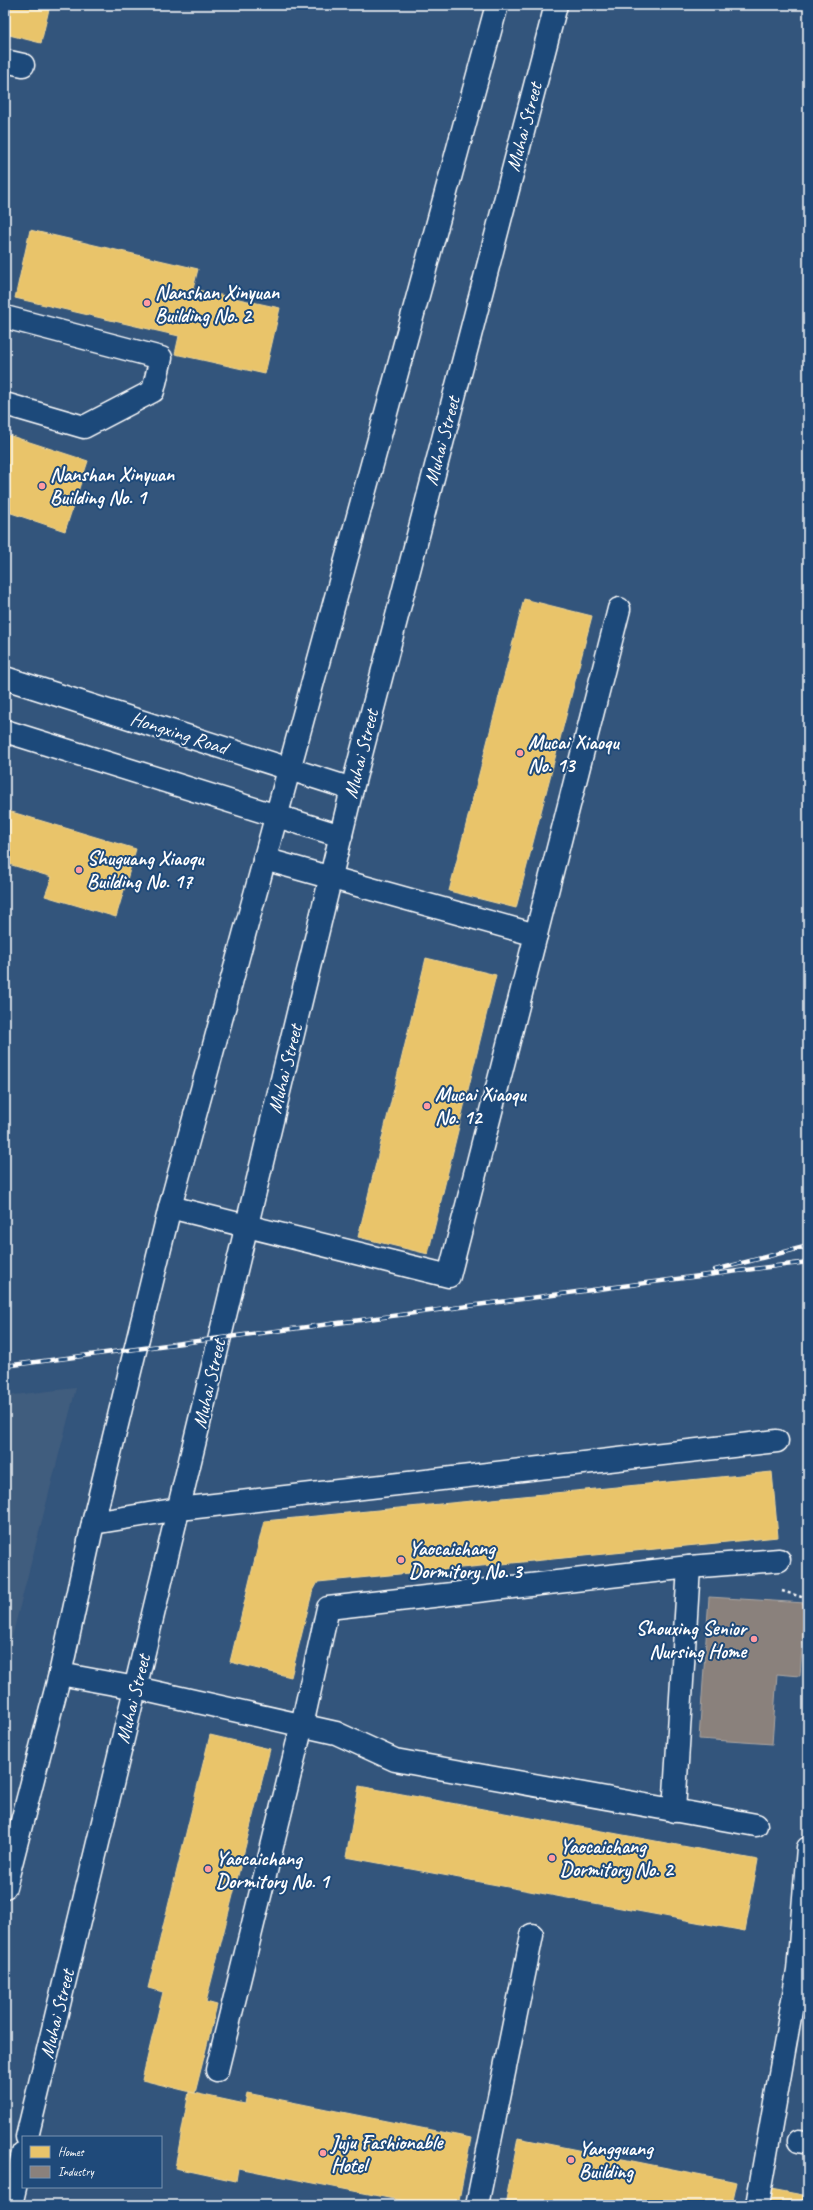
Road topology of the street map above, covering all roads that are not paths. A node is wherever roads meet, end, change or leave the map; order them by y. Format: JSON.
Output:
{"nodes":[{"id":1,"x":497,"y":5,"type":"edge"},
{"id":2,"x":556,"y":5,"type":"edge"},
{"id":3,"x":5,"y":317,"type":"edge"},
{"id":4,"x":5,"y":404,"type":"edge"},
{"id":5,"x":619,"y":609,"type":"dead end"},
{"id":6,"x":5,"y":678,"type":"edge"},
{"id":7,"x":5,"y":731,"type":"edge"},
{"id":8,"x":289,"y":768,"type":"junction"},
{"id":9,"x":352,"y":789,"type":"junction"},
{"id":10,"x":276,"y":816,"type":"junction"},
{"id":11,"x":341,"y":836,"type":"junction"},
{"id":12,"x":264,"y":859,"type":"junction"},
{"id":13,"x":331,"y":878,"type":"junction"},
{"id":14,"x":536,"y":935,"type":"junction"},
{"id":15,"x":170,"y":1207,"type":"junction"},
{"id":16,"x":247,"y":1225,"type":"junction"},
{"id":17,"x":777,"y":1441,"type":"dead end"},
{"id":18,"x":179,"y":1509,"type":"junction"},
{"id":19,"x":92,"y":1523,"type":"junction"},
{"id":20,"x":779,"y":1560,"type":"dead end"},
{"id":21,"x":689,"y":1568,"type":"junction"},
{"id":22,"x":60,"y":1674,"type":"junction"},
{"id":23,"x":136,"y":1688,"type":"junction"},
{"id":24,"x":302,"y":1725,"type":"junction"},
{"id":25,"x":674,"y":1810,"type":"junction"},
{"id":26,"x":756,"y":1825,"type":"dead end"},
{"id":27,"x":808,"y":1848,"type":"edge"},
{"id":28,"x":807,"y":1874,"type":"edge"},
{"id":29,"x":5,"y":1887,"type":"edge"},
{"id":30,"x":532,"y":1935,"type":"dead end"},
{"id":31,"x":217,"y":2070,"type":"dead end"},
{"id":32,"x":27,"y":2136,"type":"edge"},
{"id":33,"x":22,"y":2157,"type":"edge"},
{"id":34,"x":11,"y":2205,"type":"edge"},
{"id":35,"x":477,"y":2205,"type":"edge"},
{"id":36,"x":757,"y":2205,"type":"edge"}],
"edges":[{"from":1,"to":8,"type":"street"},
{"from":2,"to":9,"type":"street","name":"Muhai Street"},
{"from":3,"to":4,"type":"street"},
{"from":5,"to":14,"type":"street"},
{"from":6,"to":8,"type":"street","name":"Hongxing Road"},
{"from":7,"to":10,"type":"street"},
{"from":8,"to":9,"type":"street","name":"Hongxing Road"},
{"from":8,"to":10,"type":"street"},
{"from":9,"to":11,"type":"street","name":"Muhai Street"},
{"from":10,"to":11,"type":"street"},
{"from":10,"to":12,"type":"street"},
{"from":11,"to":13,"type":"street","name":"Muhai Street"},
{"from":12,"to":13,"type":"street"},
{"from":12,"to":15,"type":"street"},
{"from":13,"to":14,"type":"street"},
{"from":13,"to":16,"type":"street","name":"Muhai Street"},
{"from":14,"to":16,"type":"street"},
{"from":15,"to":16,"type":"street"},
{"from":15,"to":19,"type":"street"},
{"from":16,"to":18,"type":"street","name":"Muhai Street"},
{"from":17,"to":18,"type":"street"},
{"from":18,"to":19,"type":"street"},
{"from":18,"to":23,"type":"street","name":"Muhai Street"},
{"from":19,"to":22,"type":"street"},
{"from":20,"to":21,"type":"street"},
{"from":21,"to":24,"type":"street"},
{"from":21,"to":25,"type":"street"},
{"from":22,"to":23,"type":"street"},
{"from":22,"to":29,"type":"street"},
{"from":23,"to":24,"type":"street"},
{"from":23,"to":32,"type":"street","name":"Muhai Street"},
{"from":24,"to":25,"type":"street"},
{"from":24,"to":31,"type":"street"},
{"from":25,"to":26,"type":"street"},
{"from":27,"to":28,"type":"street"},
{"from":28,"to":36,"type":"street"},
{"from":30,"to":35,"type":"street"},
{"from":33,"to":34,"type":"street"}]}
